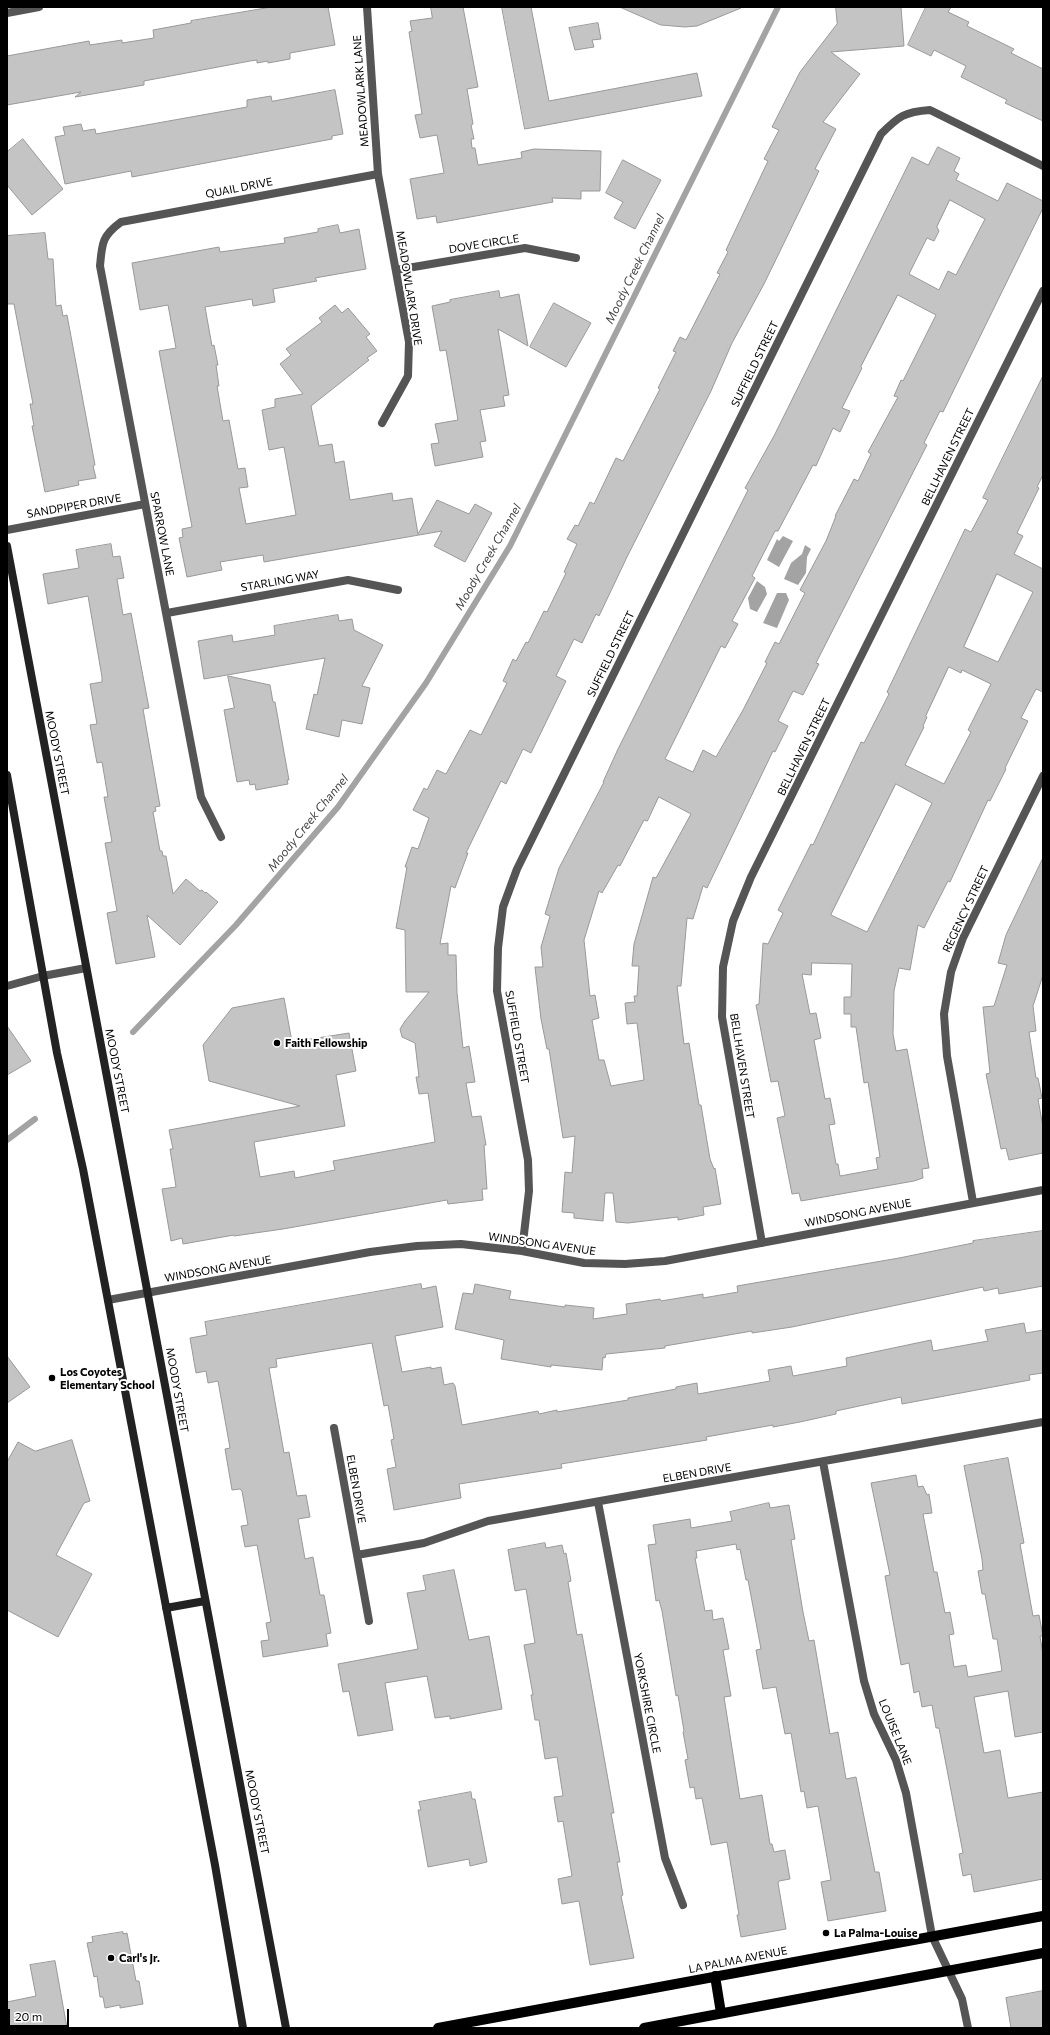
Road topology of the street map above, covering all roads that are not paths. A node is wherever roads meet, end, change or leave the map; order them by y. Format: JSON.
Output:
{"nodes":[{"id":1,"x":39,"y":7,"type":"edge"},
{"id":2,"x":367,"y":7,"type":"edge"},
{"id":3,"x":7,"y":13,"type":"edge"},
{"id":4,"x":1043,"y":166,"type":"edge"},
{"id":5,"x":378,"y":174,"type":"junction"},
{"id":6,"x":108,"y":232,"type":"joint"},
{"id":7,"x":576,"y":258,"type":"dead end"},
{"id":8,"x":396,"y":270,"type":"junction"},
{"id":9,"x":1043,"y":291,"type":"edge"},
{"id":10,"x":382,"y":424,"type":"dead end"},
{"id":11,"x":145,"y":504,"type":"junction"},
{"id":12,"x":7,"y":530,"type":"edge"},
{"id":13,"x":7,"y":546,"type":"edge"},
{"id":14,"x":398,"y":590,"type":"dead end"},
{"id":15,"x":166,"y":613,"type":"junction"},
{"id":16,"x":7,"y":775,"type":"edge"},
{"id":17,"x":1043,"y":776,"type":"edge"},
{"id":18,"x":222,"y":837,"type":"dead end"},
{"id":19,"x":86,"y":968,"type":"junction"},
{"id":20,"x":43,"y":976,"type":"junction"},
{"id":21,"x":7,"y":986,"type":"edge"},
{"id":22,"x":1043,"y":1190,"type":"edge"},
{"id":23,"x":973,"y":1202,"type":"junction"},
{"id":24,"x":762,"y":1243,"type":"junction"},
{"id":25,"x":522,"y":1251,"type":"junction"},
{"id":26,"x":148,"y":1293,"type":"junction"},
{"id":27,"x":108,"y":1300,"type":"junction"},
{"id":28,"x":1043,"y":1422,"type":"edge"},
{"id":29,"x":334,"y":1428,"type":"dead end"},
{"id":30,"x":823,"y":1462,"type":"junction"},
{"id":31,"x":598,"y":1502,"type":"junction"},
{"id":32,"x":357,"y":1555,"type":"junction"},
{"id":33,"x":205,"y":1601,"type":"junction"},
{"id":34,"x":166,"y":1608,"type":"junction"},
{"id":35,"x":369,"y":1621,"type":"dead end"},
{"id":36,"x":683,"y":1905,"type":"dead end"},
{"id":37,"x":1043,"y":1916,"type":"edge"},
{"id":38,"x":932,"y":1936,"type":"junction"},
{"id":39,"x":1043,"y":1953,"type":"edge"},
{"id":40,"x":949,"y":1971,"type":"junction"},
{"id":41,"x":715,"y":1976,"type":"junction"},
{"id":42,"x":721,"y":2013,"type":"junction"},
{"id":43,"x":243,"y":2028,"type":"edge"},
{"id":44,"x":286,"y":2028,"type":"edge"},
{"id":45,"x":438,"y":2028,"type":"edge"},
{"id":46,"x":644,"y":2028,"type":"edge"},
{"id":47,"x":968,"y":2028,"type":"edge"}],
"edges":[{"from":1,"to":3,"type":"street"},
{"from":2,"to":5,"type":"street","name":"MEADOWLARK LANE"},
{"from":4,"to":25,"type":"street","name":"SUFFIELD STREET"},
{"from":5,"to":6,"type":"street","name":"QUAIL DRIVE"},
{"from":5,"to":8,"type":"street","name":"MEADOWLARK DRIVE"},
{"from":6,"to":11,"type":"street","name":"SPARROW LANE"},
{"from":7,"to":8,"type":"street","name":"DOVE CIRCLE"},
{"from":8,"to":10,"type":"street","name":"MEADOWLARK DRIVE"},
{"from":9,"to":24,"type":"street","name":"BELLHAVEN STREET"},
{"from":11,"to":12,"type":"street","name":"SANDPIPER DRIVE"},
{"from":11,"to":15,"type":"street","name":"SPARROW LANE"},
{"from":13,"to":19,"type":"main road","name":"MOODY STREET"},
{"from":14,"to":15,"type":"street","name":"STARLING WAY"},
{"from":15,"to":18,"type":"street","name":"SPARROW LANE"},
{"from":16,"to":20,"type":"main road"},
{"from":17,"to":23,"type":"street","name":"REGENCY STREET"},
{"from":19,"to":20,"type":"street"},
{"from":19,"to":26,"type":"main road","name":"MOODY STREET"},
{"from":20,"to":21,"type":"street"},
{"from":20,"to":27,"type":"main road"},
{"from":22,"to":23,"type":"street","name":"WINDSONG AVENUE"},
{"from":23,"to":24,"type":"street","name":"WINDSONG AVENUE"},
{"from":24,"to":25,"type":"street","name":"WINDSONG AVENUE"},
{"from":25,"to":26,"type":"street","name":"WINDSONG AVENUE"},
{"from":26,"to":27,"type":"street","name":"WINDSONG AVENUE"},
{"from":26,"to":33,"type":"main road","name":"MOODY STREET"},
{"from":27,"to":34,"type":"main road"},
{"from":28,"to":30,"type":"street","name":"ELBEN DRIVE"},
{"from":29,"to":32,"type":"street","name":"ELBEN DRIVE"},
{"from":30,"to":31,"type":"street","name":"ELBEN DRIVE"},
{"from":30,"to":38,"type":"street","name":"LOUISE LANE"},
{"from":31,"to":32,"type":"street","name":"ELBEN DRIVE"},
{"from":31,"to":36,"type":"street","name":"YORKSHIRE CIRCLE"},
{"from":32,"to":35,"type":"street","name":"ELBEN DRIVE"},
{"from":33,"to":34,"type":"main road"},
{"from":33,"to":44,"type":"main road","name":"MOODY STREET"},
{"from":34,"to":43,"type":"main road"},
{"from":37,"to":38,"type":"main road","name":"LA PALMA AVENUE"},
{"from":38,"to":40,"type":"street","name":"LOUISE LANE"},
{"from":38,"to":41,"type":"main road","name":"LA PALMA AVENUE"},
{"from":39,"to":40,"type":"main road"},
{"from":40,"to":42,"type":"main road"},
{"from":40,"to":47,"type":"street","name":"LOUISE LANE"},
{"from":41,"to":42,"type":"main road"},
{"from":41,"to":45,"type":"main road","name":"LA PALMA AVENUE"},
{"from":42,"to":46,"type":"main road"}]}
